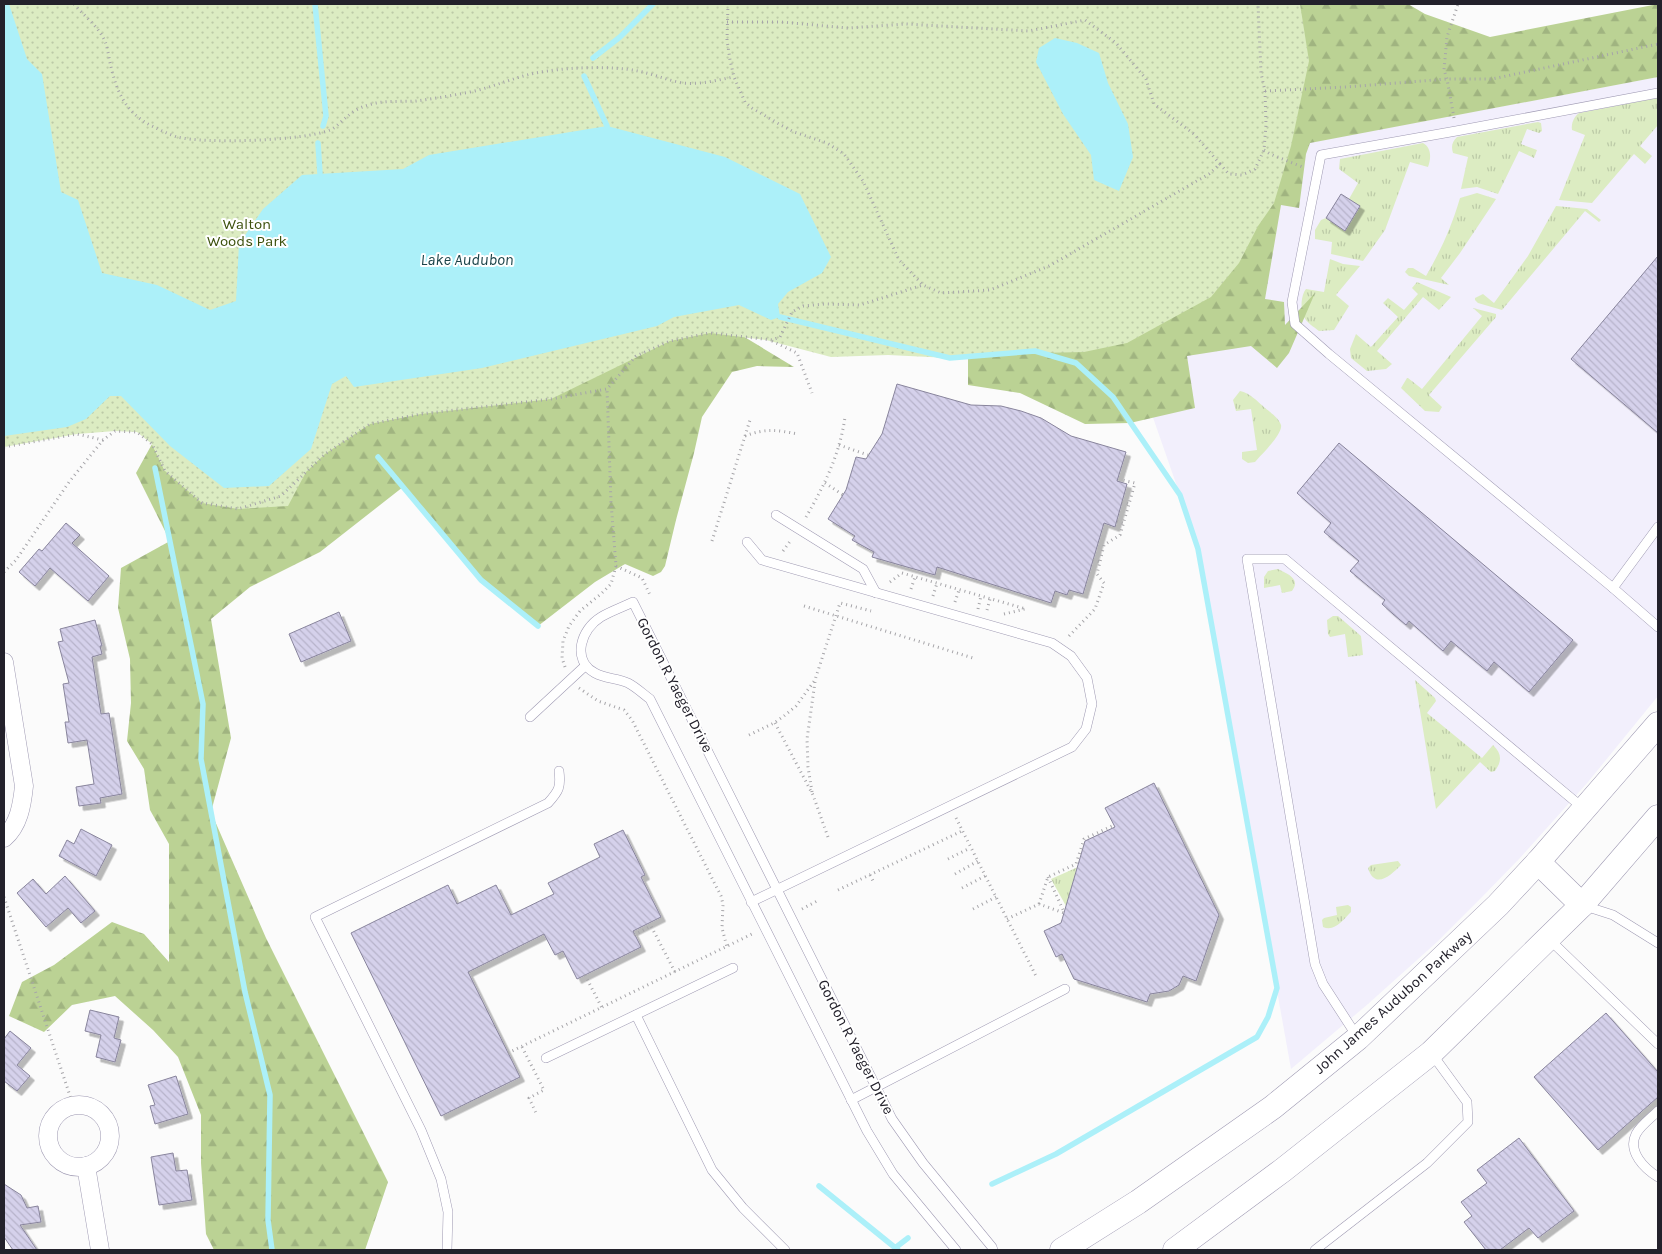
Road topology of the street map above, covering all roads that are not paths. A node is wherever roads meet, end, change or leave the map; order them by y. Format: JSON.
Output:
{"nodes":[{"id":1,"x":1658,"y":93,"type":"edge"},
{"id":2,"x":776,"y":515,"type":"dead end"},
{"id":3,"x":1658,"y":527,"type":"edge"},
{"id":4,"x":748,"y":542,"type":"dead end"},
{"id":5,"x":1613,"y":588,"type":"junction"},
{"id":6,"x":876,"y":593,"type":"junction"},
{"id":7,"x":1658,"y":627,"type":"edge"},
{"id":8,"x":4,"y":662,"type":"edge"},
{"id":9,"x":585,"y":666,"type":"junction"},
{"id":10,"x":530,"y":717,"type":"dead end"},
{"id":11,"x":1658,"y":724,"type":"edge"},
{"id":12,"x":559,"y":771,"type":"dead end"},
{"id":13,"x":1585,"y":809,"type":"junction"},
{"id":14,"x":1658,"y":817,"type":"edge"},
{"id":15,"x":4,"y":838,"type":"edge"},
{"id":16,"x":1538,"y":862,"type":"junction"},
{"id":17,"x":777,"y":888,"type":"junction"},
{"id":18,"x":752,"y":902,"type":"junction"},
{"id":19,"x":1582,"y":905,"type":"junction"},
{"id":20,"x":1549,"y":939,"type":"junction"},
{"id":21,"x":1658,"y":943,"type":"edge"},
{"id":22,"x":733,"y":968,"type":"dead end"},
{"id":23,"x":1065,"y":989,"type":"dead end"},
{"id":24,"x":636,"y":1014,"type":"junction"},
{"id":25,"x":1358,"y":1038,"type":"junction"},
{"id":26,"x":1658,"y":1044,"type":"edge"},
{"id":27,"x":1431,"y":1053,"type":"junction"},
{"id":28,"x":546,"y":1058,"type":"dead end"},
{"id":29,"x":876,"y":1087,"type":"junction"},
{"id":30,"x":851,"y":1100,"type":"junction"},
{"id":31,"x":1658,"y":1110,"type":"edge"},
{"id":32,"x":86,"y":1166,"type":"junction"},
{"id":33,"x":1658,"y":1177,"type":"edge"},
{"id":34,"x":100,"y":1250,"type":"edge"},
{"id":35,"x":447,"y":1250,"type":"edge"},
{"id":36,"x":785,"y":1250,"type":"edge"},
{"id":37,"x":956,"y":1250,"type":"edge"},
{"id":38,"x":993,"y":1250,"type":"edge"},
{"id":39,"x":1062,"y":1250,"type":"edge"},
{"id":40,"x":1175,"y":1250,"type":"edge"},
{"id":41,"x":1315,"y":1250,"type":"edge"}],
"edges":[{"from":1,"to":5,"type":"lane"},
{"from":2,"to":6,"type":"lane"},
{"from":3,"to":5,"type":"lane"},
{"from":4,"to":6,"type":"lane"},
{"from":5,"to":7,"type":"lane"},
{"from":6,"to":17,"type":"lane"},
{"from":8,"to":15,"type":"street"},
{"from":9,"to":10,"type":"lane"},
{"from":9,"to":17,"type":"lane","name":"Gordon R Yaeger Drive"},
{"from":9,"to":18,"type":"lane","name":"Gordon R Yaeger Drive"},
{"from":11,"to":13,"type":"main road","name":"John James Audubon Parkway"},
{"from":12,"to":35,"type":"lane"},
{"from":13,"to":16,"type":"main road","name":"John James Audubon Parkway"},
{"from":13,"to":25,"type":"lane"},
{"from":14,"to":19,"type":"main road"},
{"from":16,"to":19,"type":"main road"},
{"from":16,"to":25,"type":"main road","name":"John James Audubon Parkway"},
{"from":17,"to":18,"type":"lane"},
{"from":17,"to":29,"type":"lane","name":"Gordon R Yaeger Drive"},
{"from":18,"to":30,"type":"lane","name":"Gordon R Yaeger Drive"},
{"from":19,"to":20,"type":"main road"},
{"from":19,"to":21,"type":"lane"},
{"from":20,"to":26,"type":"lane"},
{"from":20,"to":27,"type":"main road"},
{"from":22,"to":24,"type":"lane"},
{"from":23,"to":29,"type":"lane"},
{"from":24,"to":28,"type":"lane"},
{"from":24,"to":36,"type":"lane"},
{"from":25,"to":39,"type":"main road","name":"John James Audubon Parkway"},
{"from":27,"to":40,"type":"main road"},
{"from":27,"to":41,"type":"lane"},
{"from":29,"to":30,"type":"lane"},
{"from":29,"to":38,"type":"lane","name":"Gordon R Yaeger Drive"},
{"from":30,"to":37,"type":"lane","name":"Gordon R Yaeger Drive"},
{"from":31,"to":33,"type":"lane"},
{"from":32,"to":32,"type":"street"},
{"from":32,"to":34,"type":"street"}]}
